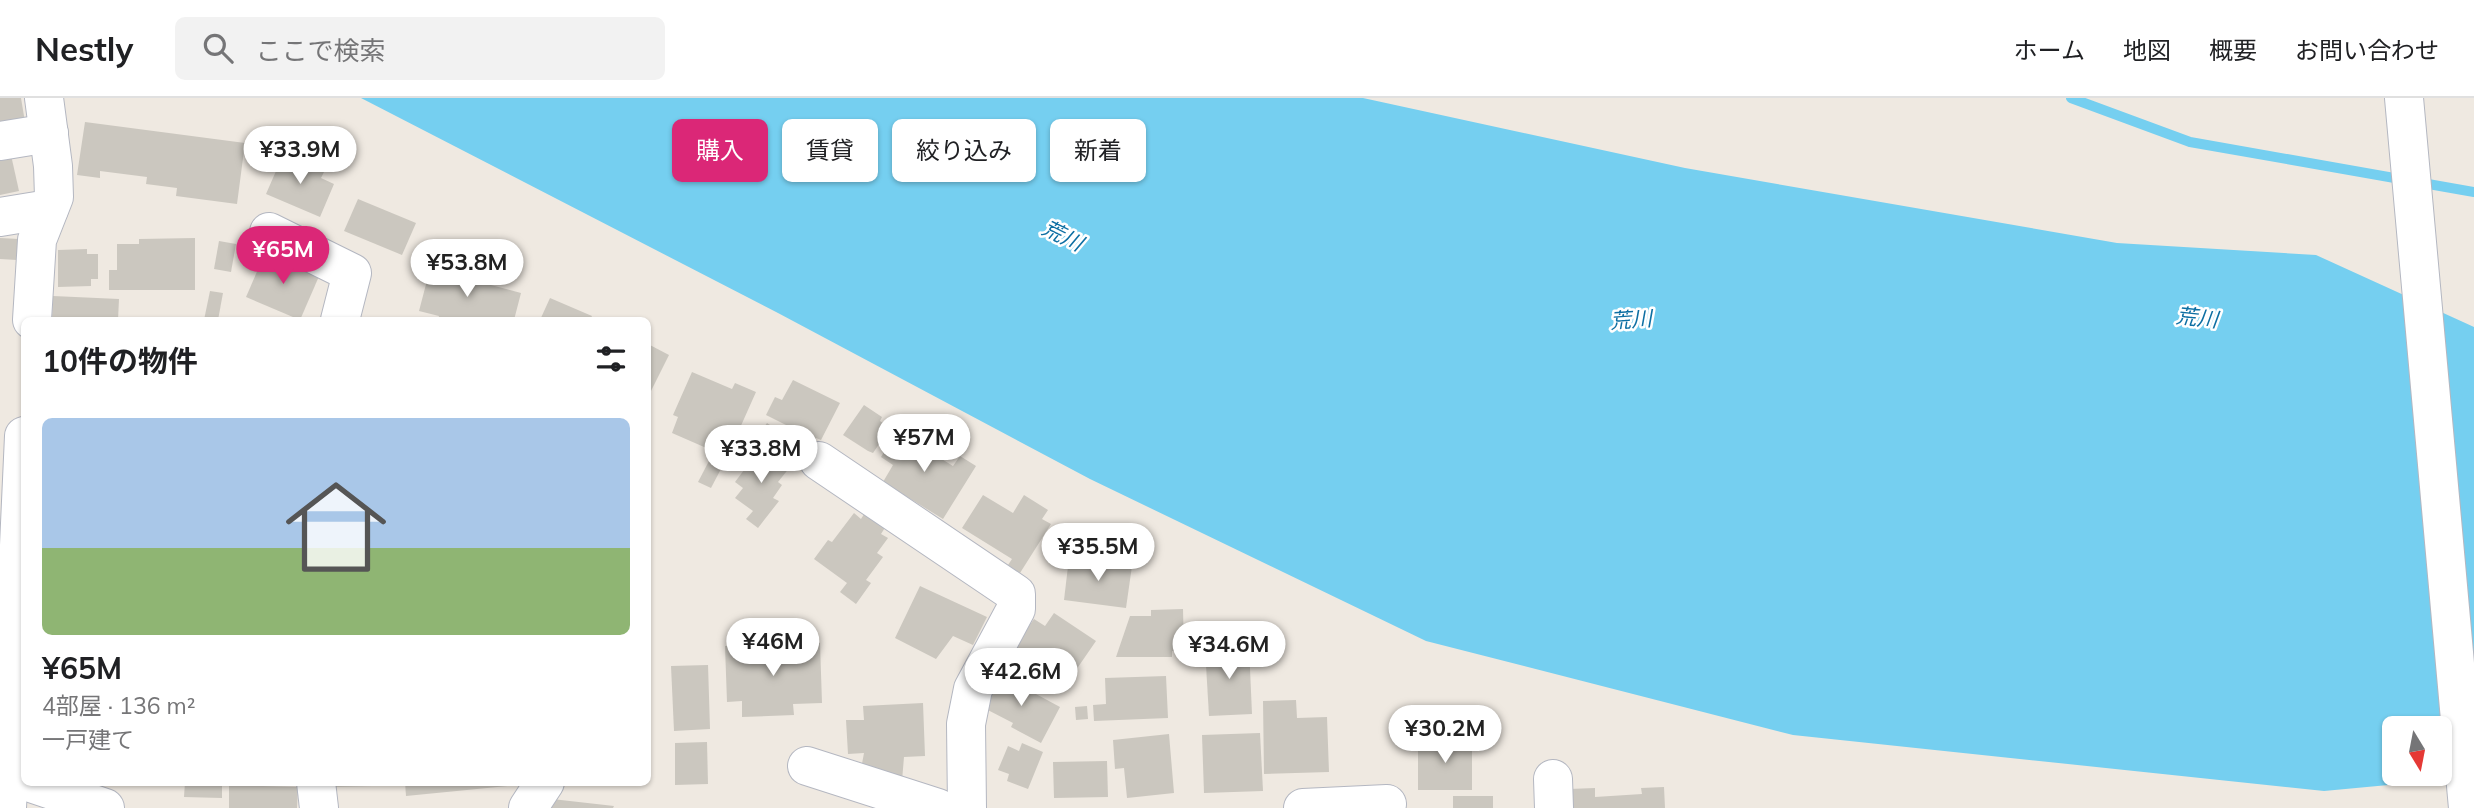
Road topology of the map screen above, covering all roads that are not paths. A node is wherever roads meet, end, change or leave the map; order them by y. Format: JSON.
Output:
{"nodes":[{"id":1,"x":2404,"y":98,"type":"edge"},
{"id":2,"x":46,"y":115,"type":"edge"},
{"id":3,"x":0,"y":141,"type":"edge"},
{"id":4,"x":49,"y":209,"type":"junction"},
{"id":5,"x":0,"y":217,"type":"edge"},
{"id":6,"x":269,"y":232,"type":"dead end"},
{"id":7,"x":32,"y":317,"type":"edge"},
{"id":8,"x":341,"y":317,"type":"edge"},
{"id":9,"x":21,"y":459,"type":"edge"},
{"id":10,"x":818,"y":461,"type":"dead end"},
{"id":11,"x":15,"y":506,"type":"edge"},
{"id":12,"x":807,"y":766,"type":"dead end"},
{"id":13,"x":14,"y":784,"type":"edge"},
{"id":14,"x":22,"y":786,"type":"edge"},
{"id":15,"x":316,"y":786,"type":"edge"},
{"id":16,"x":542,"y":786,"type":"edge"},
{"id":17,"x":1387,"y":804,"type":"dead end"},
{"id":18,"x":105,"y":808,"type":"edge"},
{"id":19,"x":319,"y":808,"type":"edge"},
{"id":20,"x":528,"y":808,"type":"edge"},
{"id":21,"x":938,"y":808,"type":"edge"},
{"id":22,"x":967,"y":808,"type":"edge"},
{"id":23,"x":1303,"y":808,"type":"edge"},
{"id":24,"x":2468,"y":808,"type":"edge"}],
"edges":[{"from":1,"to":24,"type":"street"},
{"from":2,"to":3,"type":"street"},
{"from":2,"to":4,"type":"street"},
{"from":4,"to":5,"type":"street"},
{"from":4,"to":7,"type":"street"},
{"from":6,"to":8,"type":"street"},
{"from":9,"to":11,"type":"street"},
{"from":10,"to":22,"type":"street"},
{"from":11,"to":13,"type":"street"},
{"from":12,"to":21,"type":"street"},
{"from":14,"to":18,"type":"street"},
{"from":15,"to":19,"type":"street"},
{"from":16,"to":20,"type":"street"},
{"from":17,"to":23,"type":"street"}]}
